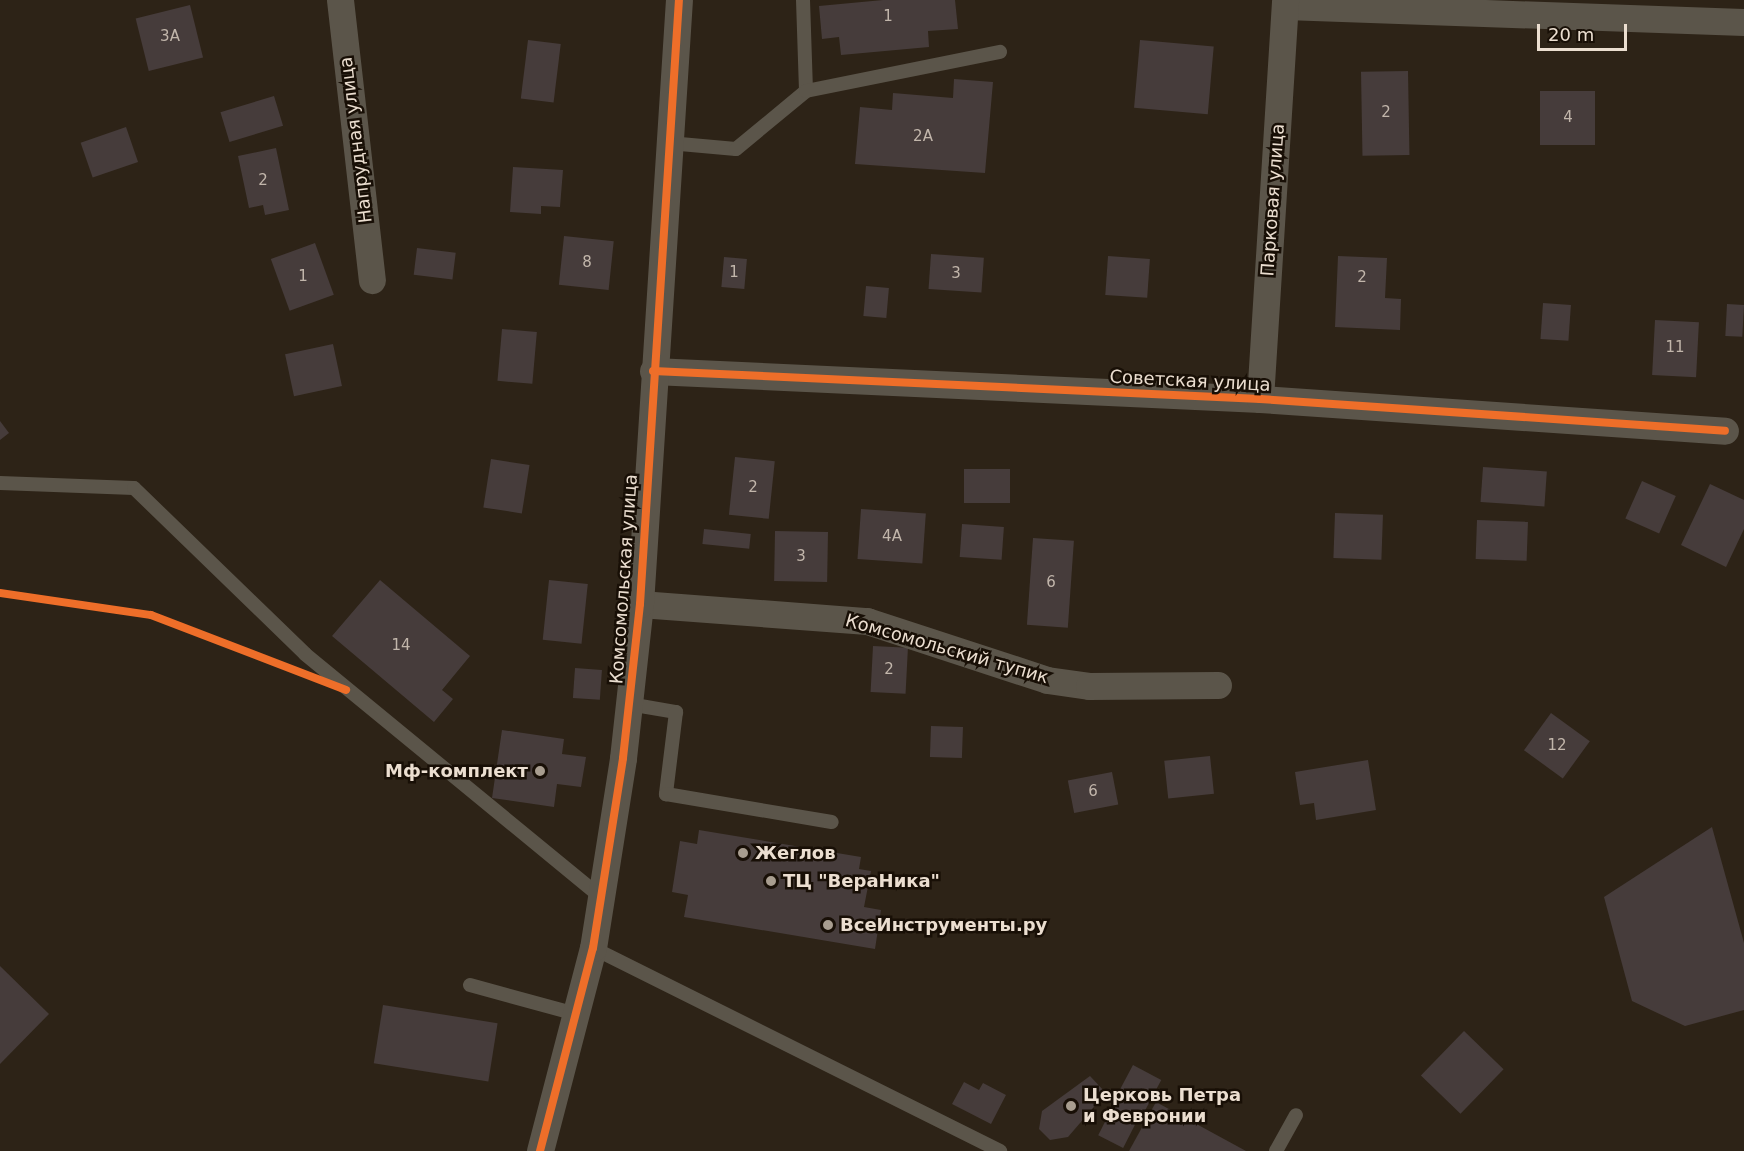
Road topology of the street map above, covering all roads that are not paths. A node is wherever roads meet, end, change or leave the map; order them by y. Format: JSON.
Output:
{"nodes":[{"id":1,"x":340,"y":0,"type":"edge"},
{"id":2,"x":679,"y":0,"type":"edge"},
{"id":3,"x":803,"y":0,"type":"edge"},
{"id":4,"x":1285,"y":3,"type":"edge"},
{"id":5,"x":1744,"y":22,"type":"edge"},
{"id":6,"x":999,"y":52,"type":"dead end"},
{"id":7,"x":806,"y":92,"type":"junction"},
{"id":8,"x":669,"y":143,"type":"junction"},
{"id":9,"x":372,"y":280,"type":"dead end"},
{"id":10,"x":652,"y":371,"type":"junction"},
{"id":11,"x":1260,"y":399,"type":"junction"},
{"id":12,"x":1725,"y":431,"type":"dead end"},
{"id":13,"x":0,"y":483,"type":"edge"},
{"id":14,"x":640,"y":604,"type":"junction"},
{"id":15,"x":1218,"y":685,"type":"dead end"},
{"id":16,"x":629,"y":704,"type":"junction"},
{"id":17,"x":832,"y":822,"type":"dead end"},
{"id":18,"x":602,"y":898,"type":"junction"},
{"id":19,"x":593,"y":948,"type":"junction"},
{"id":20,"x":470,"y":985,"type":"dead end"},
{"id":21,"x":576,"y":1014,"type":"junction"},
{"id":22,"x":1296,"y":1115,"type":"dead end"},
{"id":23,"x":540,"y":1151,"type":"edge"},
{"id":24,"x":1000,"y":1151,"type":"edge"},
{"id":25,"x":1276,"y":1151,"type":"edge"}],
"edges":[{"from":1,"to":9,"type":"street","name":"Напрудная улица"},
{"from":2,"to":8,"type":"street","name":"Комсомольская улица"},
{"from":3,"to":7,"type":"lane"},
{"from":4,"to":5,"type":"street"},
{"from":4,"to":11,"type":"street","name":"Парковая улица"},
{"from":6,"to":7,"type":"lane"},
{"from":7,"to":8,"type":"lane"},
{"from":8,"to":10,"type":"street","name":"Комсомольская улица"},
{"from":10,"to":11,"type":"street","name":"Советская улица"},
{"from":10,"to":14,"type":"street","name":"Комсомольская улица"},
{"from":11,"to":12,"type":"street","name":"Советская улица"},
{"from":13,"to":18,"type":"lane"},
{"from":14,"to":15,"type":"street","name":"Комсомольский тупик"},
{"from":14,"to":16,"type":"street","name":"Комсомольская улица"},
{"from":16,"to":17,"type":"lane"},
{"from":16,"to":18,"type":"street","name":"Комсомольская улица"},
{"from":18,"to":19,"type":"street","name":"Комсомольская улица"},
{"from":19,"to":21,"type":"street","name":"Комсомольская улица"},
{"from":19,"to":24,"type":"lane"},
{"from":20,"to":21,"type":"lane"},
{"from":21,"to":23,"type":"street","name":"Комсомольская улица"},
{"from":22,"to":25,"type":"lane"}]}
